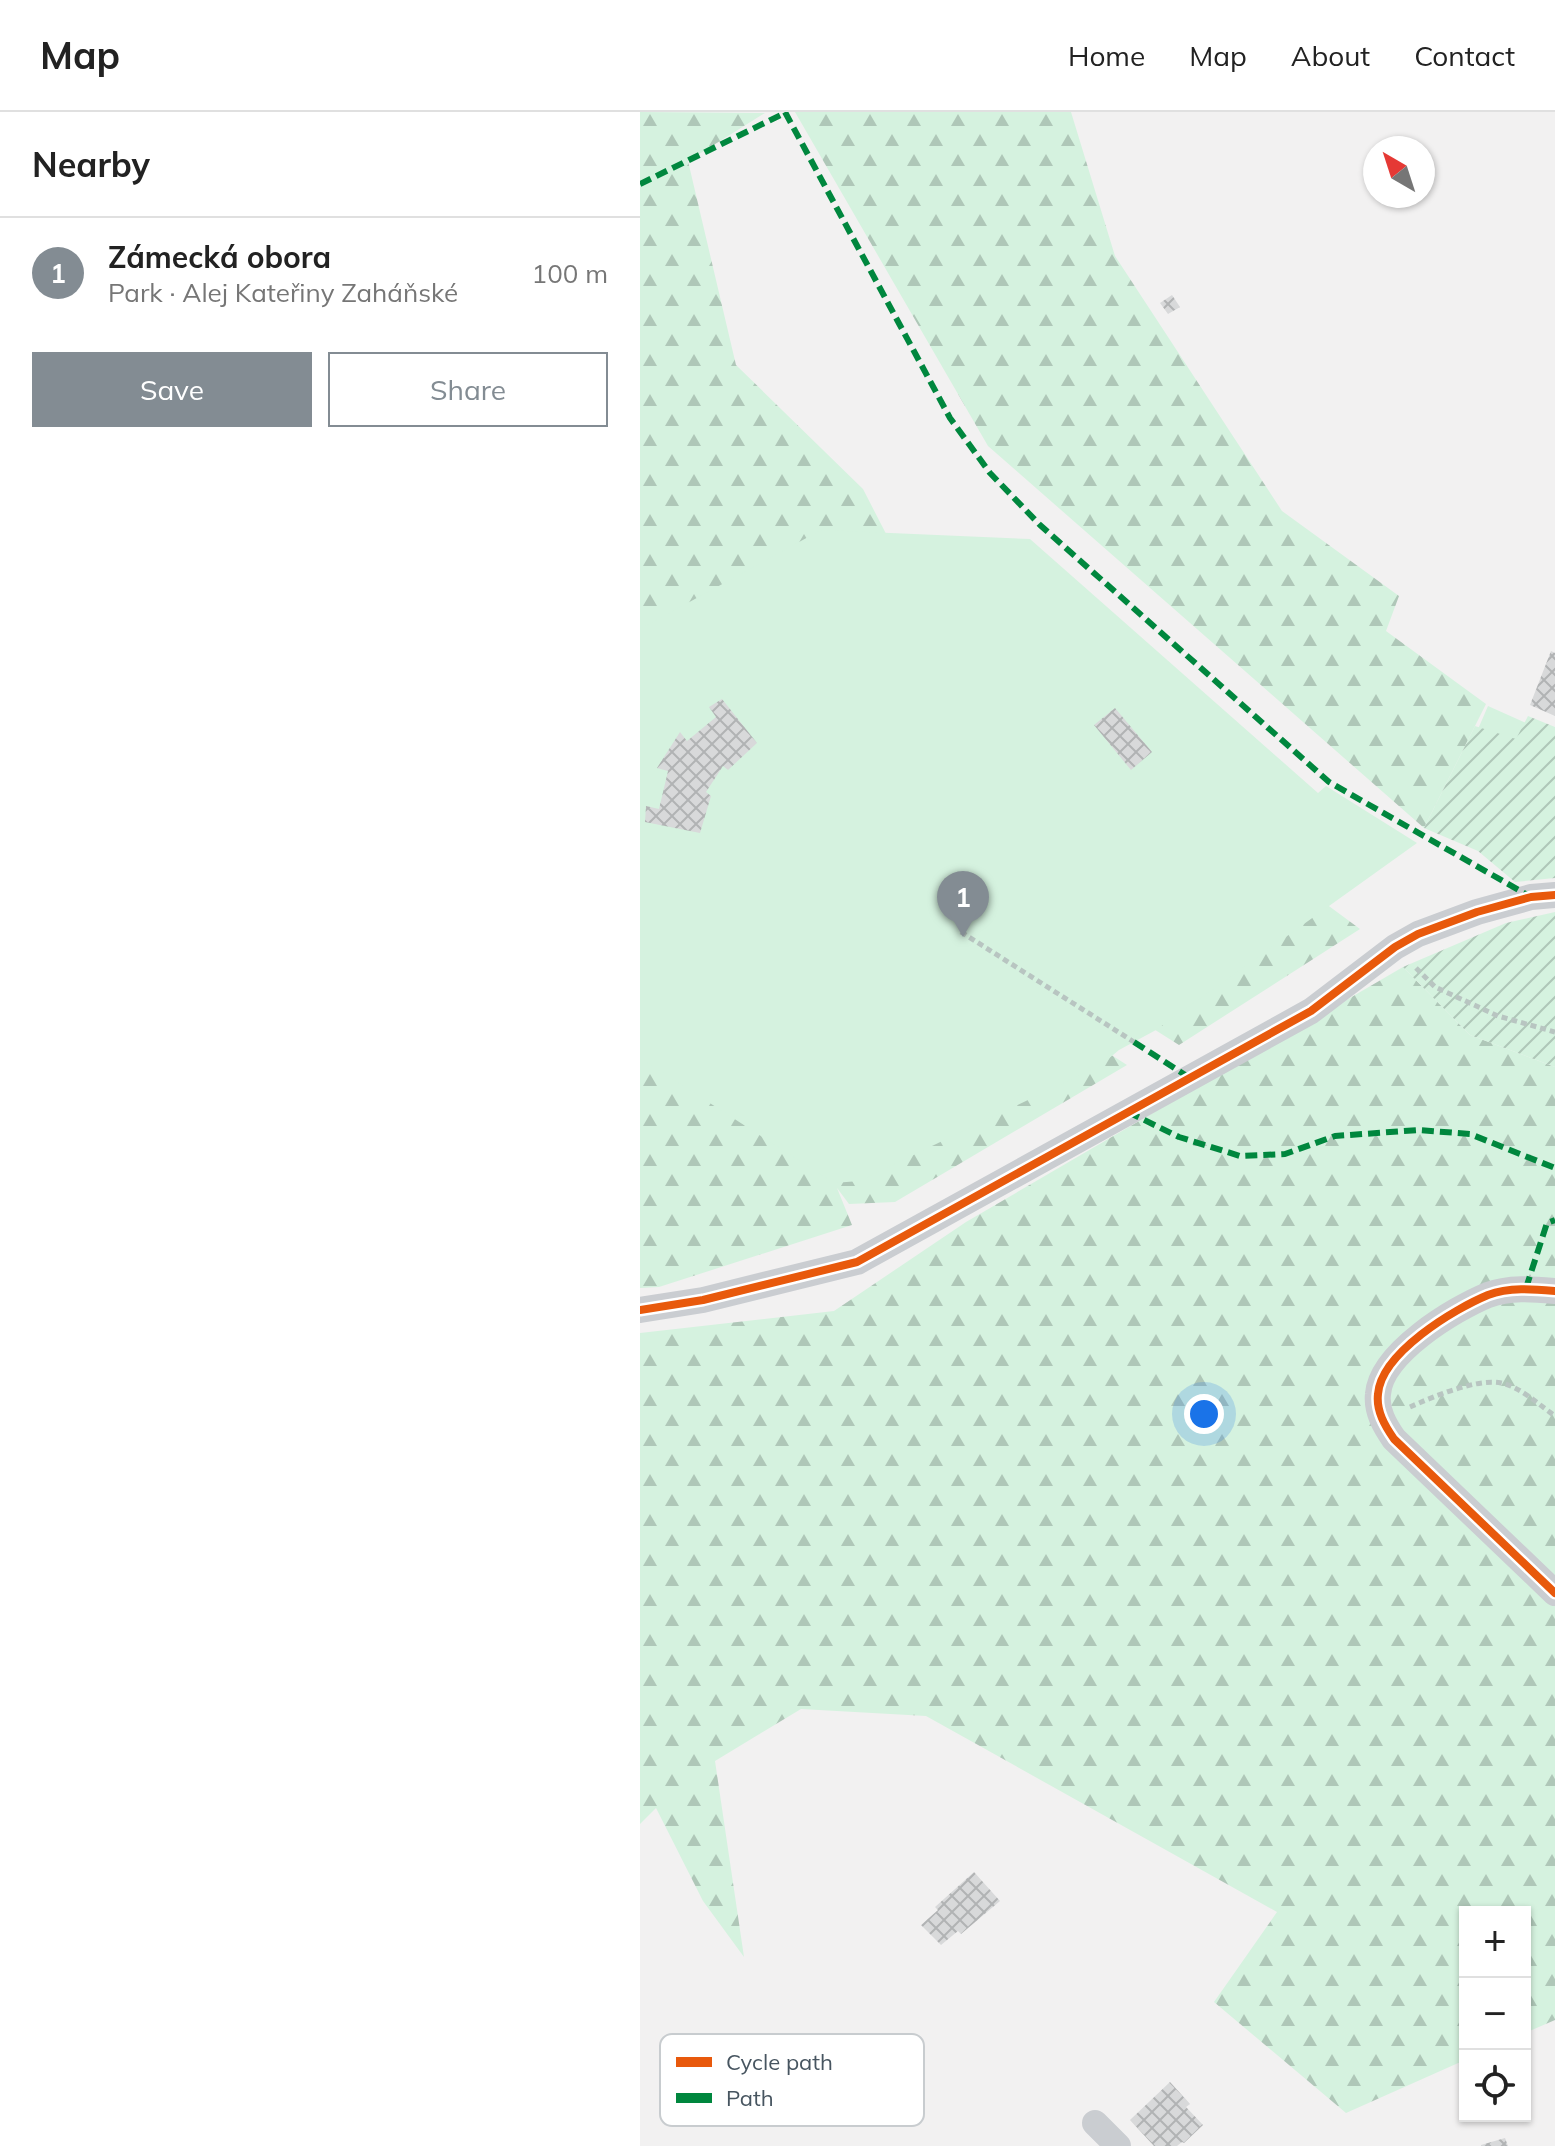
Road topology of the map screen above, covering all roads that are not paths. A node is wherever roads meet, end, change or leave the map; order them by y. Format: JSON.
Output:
{"nodes":[{"id":1,"x":1555,"y":895,"type":"edge"},
{"id":2,"x":1555,"y":1291,"type":"edge"},
{"id":3,"x":640,"y":1310,"type":"edge"},
{"id":4,"x":1555,"y":1593,"type":"edge"},
{"id":5,"x":1095,"y":2123,"type":"dead end"},
{"id":6,"x":1118,"y":2146,"type":"edge"}],
"edges":[{"from":1,"to":3,"type":"street"},
{"from":2,"to":4,"type":"street"},
{"from":5,"to":6,"type":"street"}]}
